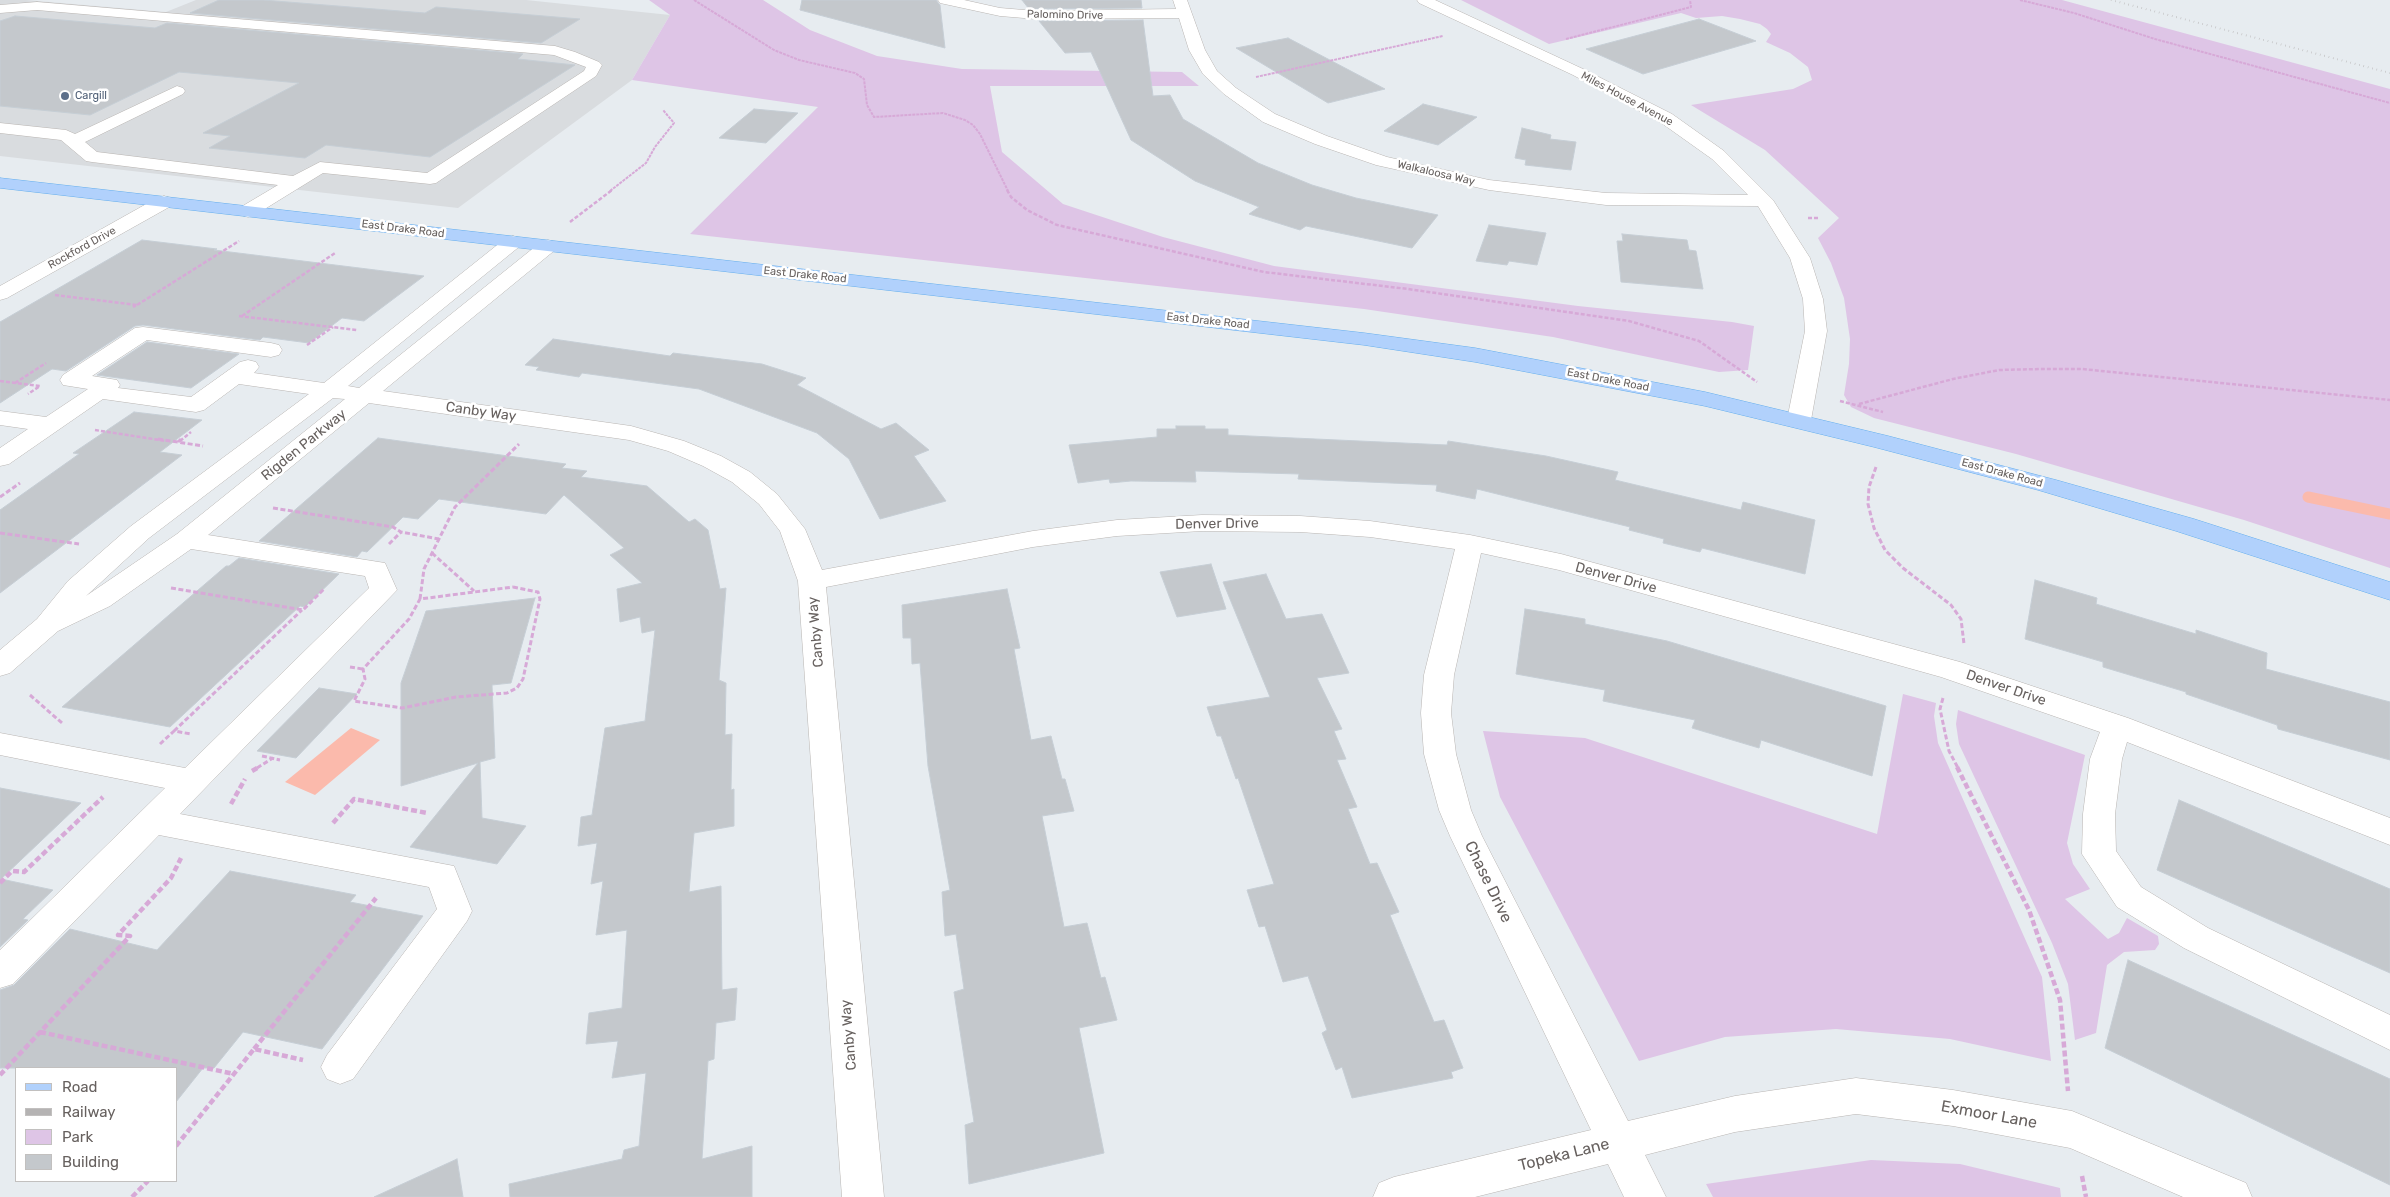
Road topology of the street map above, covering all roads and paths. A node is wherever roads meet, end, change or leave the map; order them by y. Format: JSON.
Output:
{"nodes":[{"id":1,"x":694,"y":0,"type":"edge"},
{"id":2,"x":945,"y":0,"type":"edge"},
{"id":3,"x":1424,"y":0,"type":"edge"},
{"id":4,"x":1690,"y":0,"type":"edge"},
{"id":5,"x":2020,"y":0,"type":"edge"},
{"id":6,"x":1183,"y":6,"type":"edge"},
{"id":7,"x":0,"y":9,"type":"edge"},
{"id":8,"x":1447,"y":35,"type":"dead end"},
{"id":9,"x":1563,"y":40,"type":"dead end"},
{"id":10,"x":1255,"y":78,"type":"dead end"},
{"id":11,"x":177,"y":90,"type":"dead end"},
{"id":12,"x":2390,"y":103,"type":"edge"},
{"id":13,"x":664,"y":110,"type":"dead end"},
{"id":14,"x":0,"y":128,"type":"edge"},
{"id":15,"x":73,"y":141,"type":"junction"},
{"id":16,"x":296,"y":182,"type":"junction"},
{"id":17,"x":0,"y":183,"type":"edge"},
{"id":18,"x":1764,"y":200,"type":"junction"},
{"id":19,"x":164,"y":202,"type":"junction"},
{"id":20,"x":248,"y":212,"type":"junction"},
{"id":21,"x":1807,"y":218,"type":"dead end"},
{"id":22,"x":1819,"y":218,"type":"dead end"},
{"id":23,"x":239,"y":241,"type":"dead end"},
{"id":24,"x":513,"y":242,"type":"junction"},
{"id":25,"x":544,"y":245,"type":"junction"},
{"id":26,"x":336,"y":253,"type":"dead end"},
{"id":27,"x":0,"y":294,"type":"edge"},
{"id":28,"x":50,"y":294,"type":"dead end"},
{"id":29,"x":137,"y":305,"type":"junction"},
{"id":30,"x":146,"y":306,"type":"dead end"},
{"id":31,"x":129,"y":310,"type":"dead end"},
{"id":32,"x":232,"y":316,"type":"dead end"},
{"id":33,"x":242,"y":317,"type":"junction"},
{"id":34,"x":333,"y":326,"type":"junction"},
{"id":35,"x":359,"y":330,"type":"dead end"},
{"id":36,"x":307,"y":345,"type":"dead end"},
{"id":37,"x":47,"y":362,"type":"dead end"},
{"id":38,"x":234,"y":377,"type":"junction"},
{"id":39,"x":0,"y":381,"type":"edge"},
{"id":40,"x":15,"y":383,"type":"junction"},
{"id":41,"x":1762,"y":385,"type":"dead end"},
{"id":42,"x":329,"y":390,"type":"junction"},
{"id":43,"x":99,"y":392,"type":"junction"},
{"id":44,"x":27,"y":395,"type":"dead end"},
{"id":45,"x":365,"y":395,"type":"junction"},
{"id":46,"x":1840,"y":400,"type":"dead end"},
{"id":47,"x":2390,"y":400,"type":"edge"},
{"id":48,"x":1859,"y":404,"type":"junction"},
{"id":49,"x":1884,"y":412,"type":"dead end"},
{"id":50,"x":0,"y":418,"type":"edge"},
{"id":51,"x":1799,"y":420,"type":"junction"},
{"id":52,"x":50,"y":425,"type":"junction"},
{"id":53,"x":95,"y":430,"type":"dead end"},
{"id":54,"x":525,"y":438,"type":"dead end"},
{"id":55,"x":206,"y":447,"type":"dead end"},
{"id":56,"x":0,"y":459,"type":"edge"},
{"id":57,"x":1874,"y":471,"type":"dead end"},
{"id":58,"x":269,"y":508,"type":"dead end"},
{"id":59,"x":0,"y":533,"type":"edge"},
{"id":60,"x":439,"y":539,"type":"junction"},
{"id":61,"x":186,"y":540,"type":"junction"},
{"id":62,"x":1470,"y":543,"type":"junction"},
{"id":63,"x":80,"y":545,"type":"dead end"},
{"id":64,"x":432,"y":553,"type":"junction"},
{"id":65,"x":812,"y":581,"type":"junction"},
{"id":66,"x":166,"y":587,"type":"dead end"},
{"id":67,"x":326,"y":587,"type":"dead end"},
{"id":68,"x":2386,"y":589,"type":"edge"},
{"id":69,"x":474,"y":591,"type":"junction"},
{"id":70,"x":420,"y":599,"type":"junction"},
{"id":71,"x":303,"y":610,"type":"junction"},
{"id":72,"x":48,"y":626,"type":"junction"},
{"id":73,"x":1960,"y":652,"type":"dead end"},
{"id":74,"x":0,"y":666,"type":"edge"},
{"id":75,"x":1945,"y":690,"type":"dead end"},
{"id":76,"x":30,"y":695,"type":"dead end"},
{"id":77,"x":63,"y":724,"type":"dead end"},
{"id":78,"x":2117,"y":726,"type":"junction"},
{"id":79,"x":174,"y":731,"type":"junction"},
{"id":80,"x":198,"y":736,"type":"dead end"},
{"id":81,"x":150,"y":742,"type":"dead end"},
{"id":82,"x":0,"y":744,"type":"edge"},
{"id":83,"x":273,"y":758,"type":"dead end"},
{"id":84,"x":192,"y":781,"type":"junction"},
{"id":85,"x":105,"y":795,"type":"dead end"},
{"id":86,"x":237,"y":809,"type":"dead end"},
{"id":87,"x":427,"y":812,"type":"dead end"},
{"id":88,"x":152,"y":821,"type":"junction"},
{"id":89,"x":330,"y":826,"type":"dead end"},
{"id":90,"x":2390,"y":832,"type":"edge"},
{"id":91,"x":183,"y":854,"type":"dead end"},
{"id":92,"x":0,"y":883,"type":"edge"},
{"id":93,"x":380,"y":892,"type":"dead end"},
{"id":94,"x":0,"y":973,"type":"edge"},
{"id":95,"x":40,"y":1032,"type":"junction"},
{"id":96,"x":2390,"y":1033,"type":"edge"},
{"id":97,"x":254,"y":1049,"type":"junction"},
{"id":98,"x":305,"y":1061,"type":"dead end"},
{"id":99,"x":340,"y":1067,"type":"dead end"},
{"id":100,"x":234,"y":1074,"type":"junction"},
{"id":101,"x":0,"y":1075,"type":"edge"},
{"id":102,"x":2068,"y":1087,"type":"dead end"},
{"id":103,"x":1735,"y":1114,"type":"joint"},
{"id":104,"x":1618,"y":1142,"type":"junction"},
{"id":105,"x":178,"y":1144,"type":"edge"},
{"id":106,"x":2081,"y":1173,"type":"dead end"},
{"id":107,"x":147,"y":1182,"type":"edge"},
{"id":108,"x":132,"y":1197,"type":"edge"},
{"id":109,"x":863,"y":1197,"type":"edge"},
{"id":110,"x":1394,"y":1197,"type":"edge"},
{"id":111,"x":1645,"y":1197,"type":"edge"},
{"id":112,"x":2086,"y":1197,"type":"edge"},
{"id":113,"x":2231,"y":1197,"type":"edge"}],
"edges":[{"from":1,"to":41,"type":"path"},
{"from":2,"to":6,"type":"street","name":"Palomino Drive"},
{"from":3,"to":18,"type":"street","name":"Miles House Avenue"},
{"from":4,"to":9,"type":"path"},
{"from":5,"to":12,"type":"path"},
{"from":6,"to":18,"type":"street","name":"Walkaloosa Way"},
{"from":7,"to":16,"type":"street"},
{"from":8,"to":10,"type":"path"},
{"from":11,"to":15,"type":"street"},
{"from":13,"to":25,"type":"path"},
{"from":14,"to":15,"type":"street"},
{"from":15,"to":16,"type":"street"},
{"from":16,"to":20,"type":"street"},
{"from":17,"to":19,"type":"main road","name":"East Drake Road"},
{"from":18,"to":51,"type":"street","name":"Miles House Avenue"},
{"from":19,"to":20,"type":"main road","name":"East Drake Road"},
{"from":19,"to":27,"type":"street","name":"Rockford Drive"},
{"from":20,"to":24,"type":"main road","name":"East Drake Road"},
{"from":21,"to":22,"type":"path"},
{"from":23,"to":29,"type":"path"},
{"from":24,"to":25,"type":"main road","name":"East Drake Road"},
{"from":24,"to":42,"type":"street","name":"Rigden Parkway"},
{"from":25,"to":45,"type":"street","name":"Rigden Parkway"},
{"from":25,"to":51,"type":"main road","name":"East Drake Road"},
{"from":26,"to":33,"type":"path"},
{"from":28,"to":29,"type":"path"},
{"from":29,"to":30,"type":"path"},
{"from":29,"to":31,"type":"path"},
{"from":32,"to":33,"type":"path"},
{"from":33,"to":34,"type":"path"},
{"from":34,"to":35,"type":"path"},
{"from":34,"to":36,"type":"path"},
{"from":37,"to":40,"type":"path"},
{"from":38,"to":42,"type":"street","name":"Canby Way"},
{"from":38,"to":43,"type":"street"},
{"from":38,"to":43,"type":"street"},
{"from":39,"to":40,"type":"path"},
{"from":40,"to":44,"type":"path"},
{"from":42,"to":45,"type":"street","name":"Canby Way"},
{"from":42,"to":72,"type":"street","name":"Rigden Parkway"},
{"from":43,"to":52,"type":"street"},
{"from":45,"to":61,"type":"street","name":"Rigden Parkway"},
{"from":45,"to":65,"type":"street","name":"Canby Way"},
{"from":46,"to":48,"type":"path"},
{"from":47,"to":48,"type":"path"},
{"from":48,"to":49,"type":"path"},
{"from":50,"to":52,"type":"street"},
{"from":51,"to":68,"type":"main road","name":"East Drake Road"},
{"from":52,"to":56,"type":"street"},
{"from":53,"to":55,"type":"path"},
{"from":54,"to":60,"type":"path"},
{"from":57,"to":73,"type":"path"},
{"from":58,"to":60,"type":"path"},
{"from":59,"to":63,"type":"path"},
{"from":60,"to":64,"type":"path"},
{"from":61,"to":72,"type":"street","name":"Rigden Parkway"},
{"from":61,"to":84,"type":"street"},
{"from":62,"to":65,"type":"street","name":"Denver Drive"},
{"from":62,"to":78,"type":"street","name":"Denver Drive"},
{"from":62,"to":104,"type":"street","name":"Chase Drive"},
{"from":64,"to":69,"type":"path"},
{"from":64,"to":70,"type":"path"},
{"from":65,"to":109,"type":"street","name":"Canby Way"},
{"from":66,"to":71,"type":"path"},
{"from":67,"to":71,"type":"path"},
{"from":69,"to":70,"type":"path"},
{"from":69,"to":70,"type":"path"},
{"from":71,"to":79,"type":"path"},
{"from":72,"to":74,"type":"street","name":"Rigden Parkway"},
{"from":75,"to":102,"type":"path"},
{"from":76,"to":77,"type":"path"},
{"from":78,"to":90,"type":"street","name":"Denver Drive"},
{"from":78,"to":96,"type":"street"},
{"from":79,"to":80,"type":"path"},
{"from":79,"to":81,"type":"path"},
{"from":82,"to":84,"type":"street"},
{"from":83,"to":86,"type":"path"},
{"from":84,"to":88,"type":"street"},
{"from":85,"to":92,"type":"path"},
{"from":87,"to":89,"type":"path"},
{"from":88,"to":94,"type":"street"},
{"from":88,"to":99,"type":"street"},
{"from":91,"to":95,"type":"path"},
{"from":93,"to":97,"type":"path"},
{"from":95,"to":100,"type":"path"},
{"from":95,"to":101,"type":"path"},
{"from":97,"to":98,"type":"path"},
{"from":97,"to":100,"type":"path"},
{"from":100,"to":105,"type":"path"},
{"from":103,"to":104,"type":"street","name":"Topeka Lane"},
{"from":103,"to":113,"type":"street","name":"Exmoor Lane"},
{"from":104,"to":110,"type":"street","name":"Topeka Lane"},
{"from":104,"to":111,"type":"street","name":"Chase Drive"},
{"from":106,"to":112,"type":"path"},
{"from":107,"to":108,"type":"path"}]}
